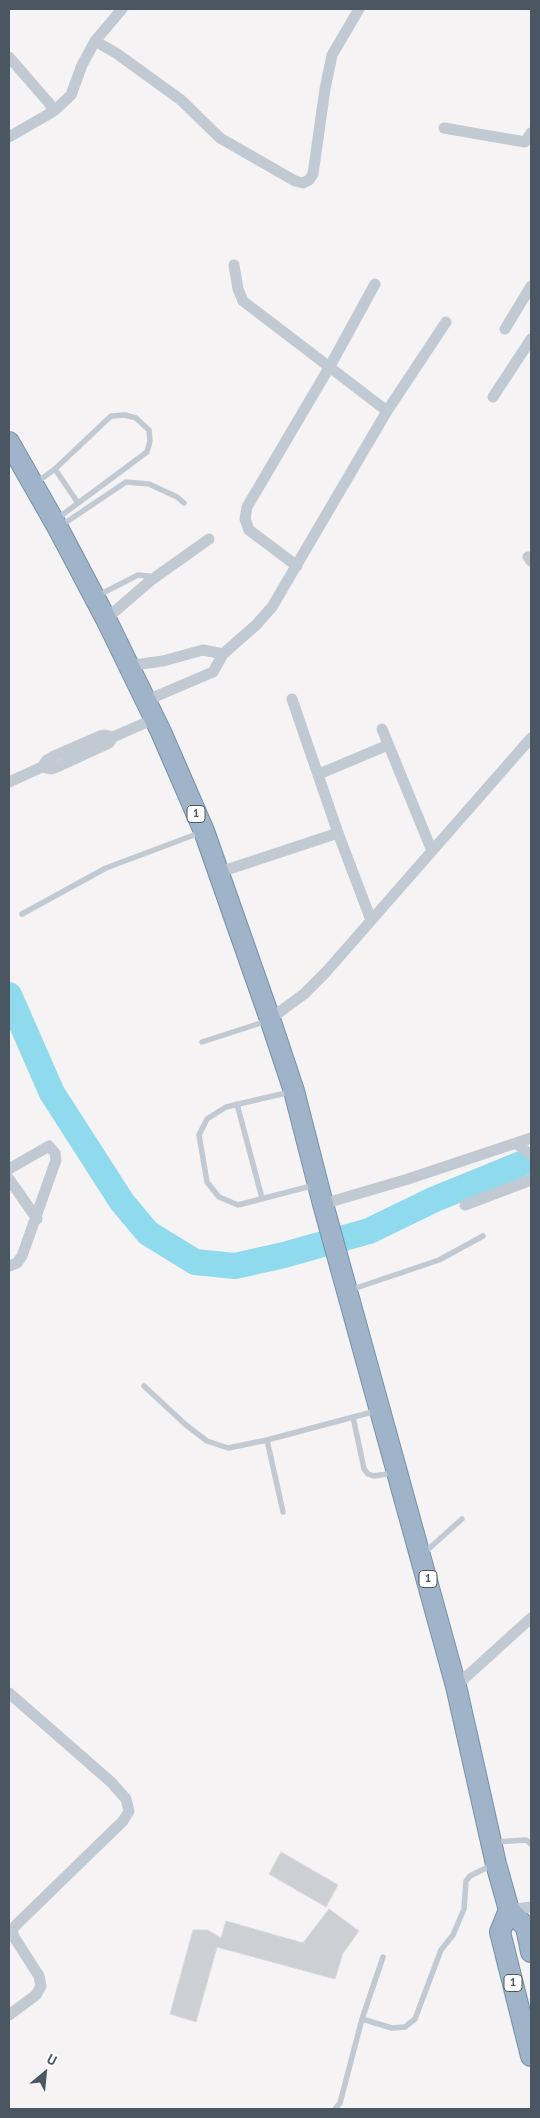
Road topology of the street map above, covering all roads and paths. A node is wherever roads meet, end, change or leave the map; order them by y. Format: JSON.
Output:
{"nodes":[{"id":1,"x":122,"y":9,"type":"edge"},
{"id":2,"x":359,"y":9,"type":"edge"},
{"id":3,"x":95,"y":41,"type":"junction"},
{"id":4,"x":9,"y":58,"type":"edge"},
{"id":5,"x":54,"y":111,"type":"junction"},
{"id":6,"x":444,"y":128,"type":"dead end"},
{"id":7,"x":9,"y":137,"type":"edge"},
{"id":8,"x":529,"y":140,"type":"edge"},
{"id":9,"x":234,"y":265,"type":"dead end"},
{"id":10,"x":375,"y":284,"type":"dead end"},
{"id":11,"x":531,"y":286,"type":"edge"},
{"id":12,"x":446,"y":322,"type":"dead end"},
{"id":13,"x":505,"y":329,"type":"dead end"},
{"id":14,"x":531,"y":339,"type":"edge"},
{"id":15,"x":330,"y":366,"type":"junction"},
{"id":16,"x":493,"y":396,"type":"dead end"},
{"id":17,"x":387,"y":411,"type":"junction"},
{"id":18,"x":9,"y":442,"type":"edge"},
{"id":19,"x":55,"y":469,"type":"junction"},
{"id":20,"x":33,"y":485,"type":"junction"},
{"id":21,"x":78,"y":503,"type":"junction"},
{"id":22,"x":184,"y":503,"type":"dead end"},
{"id":23,"x":56,"y":524,"type":"junction"},
{"id":24,"x":209,"y":539,"type":"dead end"},
{"id":25,"x":297,"y":566,"type":"junction"},
{"id":26,"x":153,"y":579,"type":"junction"},
{"id":27,"x":94,"y":598,"type":"junction"},
{"id":28,"x":106,"y":619,"type":"junction"},
{"id":29,"x":223,"y":654,"type":"junction"},
{"id":30,"x":127,"y":666,"type":"junction"},
{"id":31,"x":292,"y":699,"type":"dead end"},
{"id":32,"x":145,"y":701,"type":"junction"},
{"id":33,"x":154,"y":719,"type":"junction"},
{"id":34,"x":382,"y":729,"type":"dead end"},
{"id":35,"x":531,"y":738,"type":"edge"},
{"id":36,"x":388,"y":745,"type":"junction"},
{"id":37,"x":319,"y":774,"type":"junction"},
{"id":38,"x":9,"y":782,"type":"edge"},
{"id":39,"x":204,"y":831,"type":"junction"},
{"id":40,"x":338,"y":832,"type":"junction"},
{"id":41,"x":432,"y":851,"type":"junction"},
{"id":42,"x":217,"y":873,"type":"junction"},
{"id":43,"x":22,"y":914,"type":"dead end"},
{"id":44,"x":371,"y":920,"type":"junction"},
{"id":45,"x":270,"y":1019,"type":"junction"},
{"id":46,"x":202,"y":1042,"type":"dead end"},
{"id":47,"x":294,"y":1091,"type":"junction"},
{"id":48,"x":237,"y":1104,"type":"junction"},
{"id":49,"x":531,"y":1138,"type":"edge"},
{"id":50,"x":524,"y":1150,"type":"edge"},
{"id":51,"x":9,"y":1169,"type":"edge"},
{"id":52,"x":9,"y":1179,"type":"edge"},
{"id":53,"x":531,"y":1180,"type":"edge"},
{"id":54,"x":318,"y":1184,"type":"junction"},
{"id":55,"x":262,"y":1198,"type":"junction"},
{"id":56,"x":465,"y":1205,"type":"dead end"},
{"id":57,"x":324,"y":1207,"type":"junction"},
{"id":58,"x":37,"y":1219,"type":"junction"},
{"id":59,"x":484,"y":1236,"type":"dead end"},
{"id":60,"x":9,"y":1266,"type":"edge"},
{"id":61,"x":348,"y":1291,"type":"junction"},
{"id":62,"x":144,"y":1386,"type":"dead end"},
{"id":63,"x":381,"y":1410,"type":"junction"},
{"id":64,"x":353,"y":1417,"type":"junction"},
{"id":65,"x":267,"y":1440,"type":"junction"},
{"id":66,"x":398,"y":1472,"type":"junction"},
{"id":67,"x":283,"y":1512,"type":"dead end"},
{"id":68,"x":462,"y":1519,"type":"dead end"},
{"id":69,"x":421,"y":1556,"type":"junction"},
{"id":70,"x":531,"y":1618,"type":"edge"},
{"id":71,"x":456,"y":1686,"type":"junction"},
{"id":72,"x":9,"y":1693,"type":"edge"},
{"id":73,"x":491,"y":1842,"type":"junction"},
{"id":74,"x":531,"y":1844,"type":"edge"},
{"id":75,"x":496,"y":1864,"type":"junction"},
{"id":76,"x":531,"y":1907,"type":"edge"},
{"id":77,"x":509,"y":1910,"type":"junction"},
{"id":78,"x":531,"y":1952,"type":"edge"},
{"id":79,"x":383,"y":1958,"type":"dead end"},
{"id":80,"x":9,"y":2015,"type":"edge"},
{"id":81,"x":362,"y":2019,"type":"junction"},
{"id":82,"x":531,"y":2056,"type":"edge"},
{"id":83,"x":335,"y":2109,"type":"edge"}],
"edges":[{"from":1,"to":3,"type":"street"},
{"from":2,"to":3,"type":"street"},
{"from":3,"to":5,"type":"street"},
{"from":4,"to":5,"type":"street"},
{"from":5,"to":7,"type":"street"},
{"from":6,"to":8,"type":"street"},
{"from":9,"to":15,"type":"street"},
{"from":10,"to":15,"type":"street"},
{"from":11,"to":13,"type":"street"},
{"from":12,"to":17,"type":"street"},
{"from":14,"to":16,"type":"street"},
{"from":15,"to":17,"type":"street"},
{"from":15,"to":25,"type":"street"},
{"from":17,"to":25,"type":"street"},
{"from":18,"to":20,"type":"highway","number":"1"},
{"from":19,"to":20,"type":"lane"},
{"from":19,"to":21,"type":"lane"},
{"from":19,"to":21,"type":"lane"},
{"from":20,"to":23,"type":"highway","number":"1"},
{"from":21,"to":23,"type":"lane"},
{"from":22,"to":23,"type":"lane"},
{"from":23,"to":27,"type":"highway","number":"1"},
{"from":24,"to":26,"type":"street"},
{"from":25,"to":29,"type":"street"},
{"from":26,"to":27,"type":"lane"},
{"from":26,"to":28,"type":"street"},
{"from":27,"to":28,"type":"highway","number":"1"},
{"from":28,"to":30,"type":"highway","number":"1"},
{"from":29,"to":30,"type":"street"},
{"from":29,"to":32,"type":"street"},
{"from":30,"to":32,"type":"highway","number":"1"},
{"from":31,"to":37,"type":"street"},
{"from":32,"to":33,"type":"highway","number":"1"},
{"from":33,"to":38,"type":"street"},
{"from":33,"to":39,"type":"highway","number":"1"},
{"from":34,"to":36,"type":"street"},
{"from":35,"to":41,"type":"street"},
{"from":36,"to":37,"type":"street"},
{"from":36,"to":41,"type":"street"},
{"from":37,"to":40,"type":"street"},
{"from":39,"to":42,"type":"highway","number":"1"},
{"from":39,"to":43,"type":"lane"},
{"from":40,"to":42,"type":"street"},
{"from":40,"to":44,"type":"street"},
{"from":41,"to":44,"type":"street"},
{"from":42,"to":45,"type":"highway","number":"1"},
{"from":44,"to":45,"type":"street"},
{"from":45,"to":46,"type":"lane"},
{"from":45,"to":47,"type":"highway","number":"1"},
{"from":47,"to":48,"type":"lane"},
{"from":47,"to":54,"type":"highway","number":"1"},
{"from":48,"to":55,"type":"lane"},
{"from":48,"to":55,"type":"lane"},
{"from":49,"to":50,"type":"street"},
{"from":50,"to":57,"type":"street"},
{"from":51,"to":58,"type":"street"},
{"from":52,"to":58,"type":"street"},
{"from":53,"to":56,"type":"street"},
{"from":54,"to":55,"type":"lane"},
{"from":54,"to":57,"type":"highway","number":"1"},
{"from":57,"to":61,"type":"highway","number":"1"},
{"from":58,"to":60,"type":"street"},
{"from":59,"to":61,"type":"lane"},
{"from":61,"to":63,"type":"highway","number":"1"},
{"from":62,"to":65,"type":"lane"},
{"from":63,"to":64,"type":"lane"},
{"from":63,"to":66,"type":"highway","number":"1"},
{"from":64,"to":65,"type":"lane"},
{"from":64,"to":66,"type":"lane"},
{"from":65,"to":67,"type":"lane"},
{"from":66,"to":69,"type":"highway","number":"1"},
{"from":68,"to":69,"type":"lane"},
{"from":69,"to":71,"type":"highway","number":"1"},
{"from":70,"to":71,"type":"street"},
{"from":71,"to":73,"type":"highway","number":"1"},
{"from":72,"to":80,"type":"street"},
{"from":73,"to":74,"type":"lane"},
{"from":73,"to":75,"type":"highway","number":"1"},
{"from":75,"to":77,"type":"highway","number":"1"},
{"from":75,"to":81,"type":"lane"},
{"from":76,"to":77,"type":"street"},
{"from":77,"to":78,"type":"highway","number":"1"},
{"from":77,"to":82,"type":"highway","number":"1"},
{"from":79,"to":81,"type":"lane"},
{"from":81,"to":83,"type":"lane"}]}
